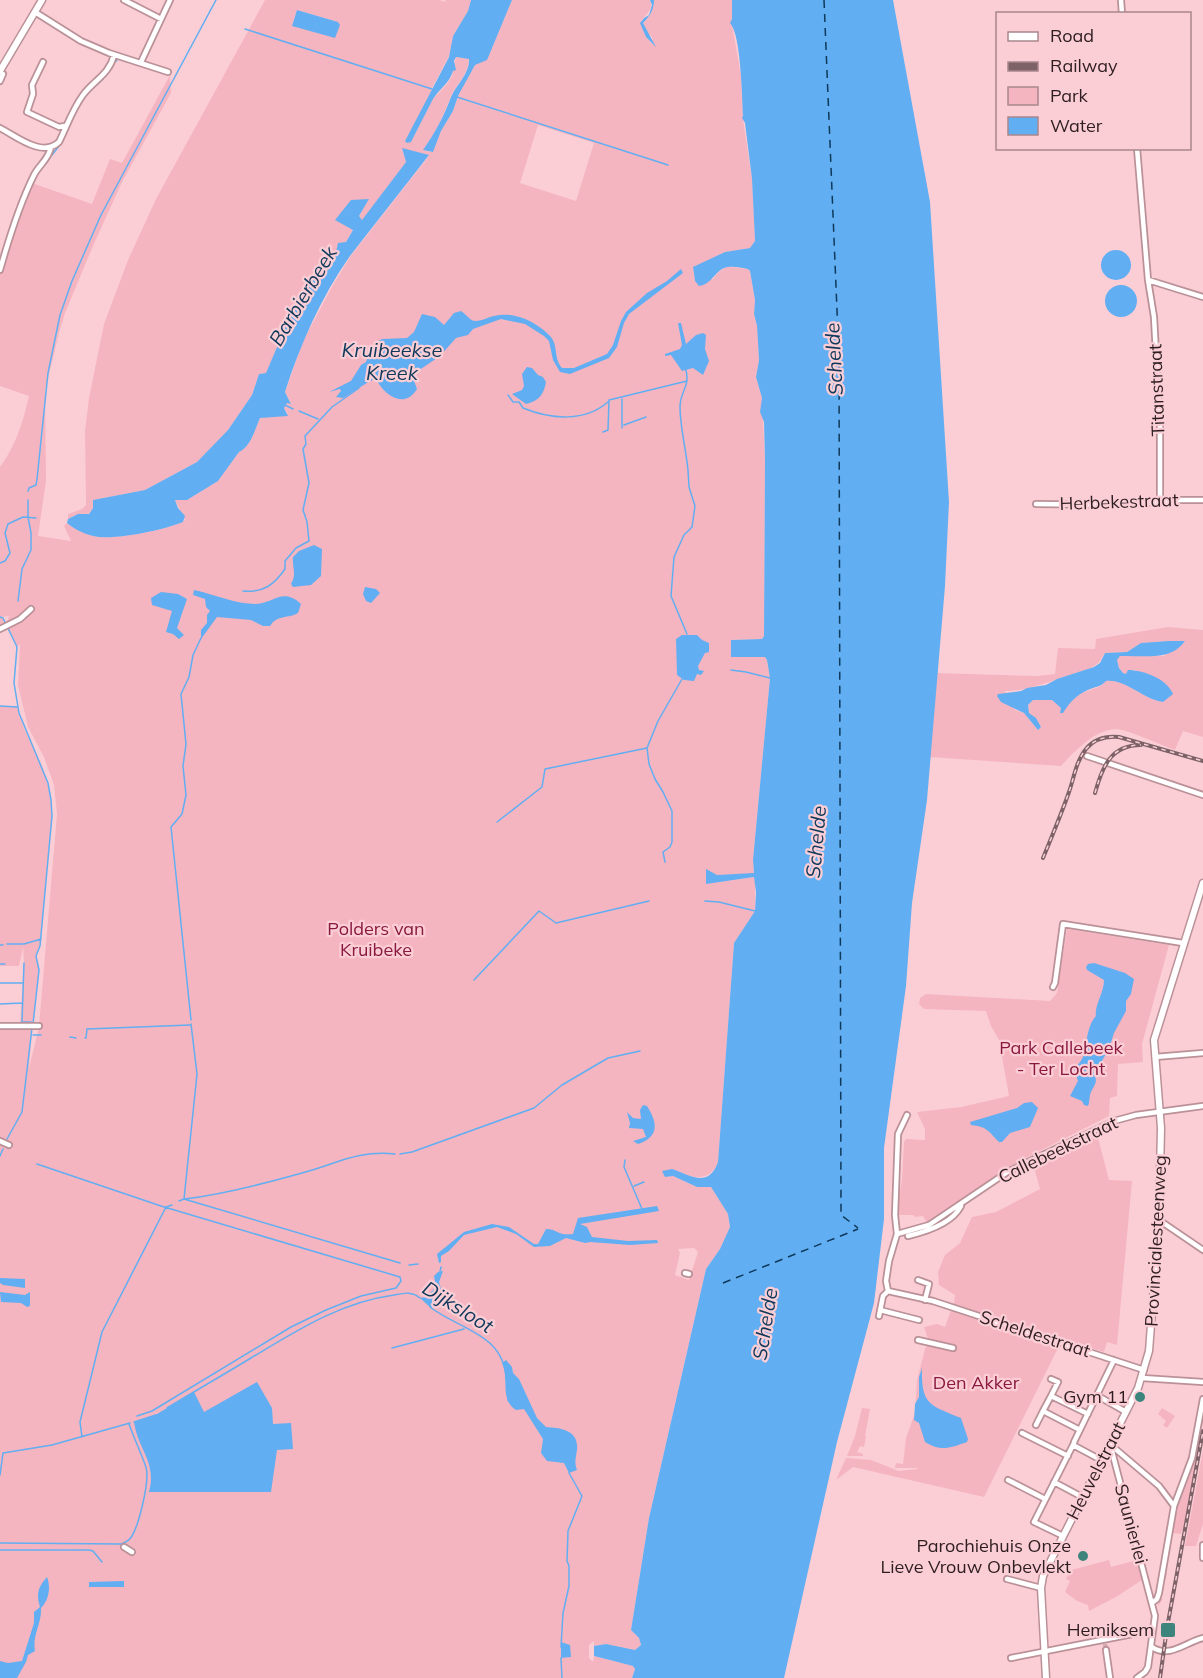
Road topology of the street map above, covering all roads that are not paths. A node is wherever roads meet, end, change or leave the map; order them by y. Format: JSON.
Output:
{"nodes":[{"id":1,"x":42,"y":0,"type":"edge"},
{"id":2,"x":124,"y":0,"type":"edge"},
{"id":3,"x":170,"y":0,"type":"edge"},
{"id":4,"x":35,"y":12,"type":"junction"},
{"id":5,"x":162,"y":19,"type":"junction"},
{"id":6,"x":114,"y":55,"type":"junction"},
{"id":7,"x":43,"y":62,"type":"dead end"},
{"id":8,"x":141,"y":62,"type":"junction"},
{"id":9,"x":168,"y":72,"type":"dead end"},
{"id":10,"x":2,"y":73,"type":"edge"},
{"id":11,"x":0,"y":81,"type":"edge"},
{"id":12,"x":66,"y":126,"type":"junction"},
{"id":13,"x":0,"y":128,"type":"edge"},
{"id":14,"x":51,"y":147,"type":"junction"},
{"id":15,"x":1137,"y":150,"type":"edge"},
{"id":16,"x":0,"y":270,"type":"edge"},
{"id":17,"x":1148,"y":280,"type":"junction"},
{"id":18,"x":1203,"y":297,"type":"edge"},
{"id":19,"x":1203,"y":500,"type":"edge"},
{"id":20,"x":1160,"y":501,"type":"junction"},
{"id":21,"x":1036,"y":504,"type":"dead end"},
{"id":22,"x":31,"y":609,"type":"dead end"},
{"id":23,"x":4,"y":627,"type":"edge"},
{"id":24,"x":1087,"y":756,"type":"dead end"},
{"id":25,"x":1203,"y":795,"type":"edge"},
{"id":26,"x":1203,"y":883,"type":"edge"},
{"id":27,"x":1183,"y":943,"type":"junction"},
{"id":28,"x":1053,"y":987,"type":"dead end"},
{"id":29,"x":0,"y":1026,"type":"edge"},
{"id":30,"x":39,"y":1026,"type":"dead end"},
{"id":31,"x":1203,"y":1053,"type":"edge"},
{"id":32,"x":1155,"y":1057,"type":"junction"},
{"id":33,"x":1203,"y":1106,"type":"edge"},
{"id":34,"x":1160,"y":1111,"type":"junction"},
{"id":35,"x":907,"y":1115,"type":"dead end"},
{"id":36,"x":0,"y":1141,"type":"edge"},
{"id":37,"x":9,"y":1145,"type":"dead end"},
{"id":38,"x":962,"y":1203,"type":"junction"},
{"id":39,"x":1159,"y":1220,"type":"junction"},
{"id":40,"x":897,"y":1234,"type":"junction"},
{"id":41,"x":908,"y":1236,"type":"dead end"},
{"id":42,"x":1203,"y":1250,"type":"edge"},
{"id":43,"x":918,"y":1280,"type":"dead end"},
{"id":44,"x":888,"y":1292,"type":"junction"},
{"id":45,"x":925,"y":1300,"type":"junction"},
{"id":46,"x":919,"y":1320,"type":"dead end"},
{"id":47,"x":918,"y":1340,"type":"dead end"},
{"id":48,"x":953,"y":1348,"type":"dead end"},
{"id":49,"x":1114,"y":1360,"type":"junction"},
{"id":50,"x":1144,"y":1370,"type":"junction"},
{"id":51,"x":1051,"y":1378,"type":"dead end"},
{"id":52,"x":1142,"y":1378,"type":"junction"},
{"id":53,"x":1203,"y":1382,"type":"edge"},
{"id":54,"x":1051,"y":1396,"type":"junction"},
{"id":55,"x":1098,"y":1396,"type":"junction"},
{"id":56,"x":1203,"y":1399,"type":"edge"},
{"id":57,"x":1043,"y":1411,"type":"junction"},
{"id":58,"x":1126,"y":1412,"type":"junction"},
{"id":59,"x":1088,"y":1414,"type":"junction"},
{"id":60,"x":1036,"y":1425,"type":"dead end"},
{"id":61,"x":1080,"y":1430,"type":"junction"},
{"id":62,"x":1022,"y":1433,"type":"dead end"},
{"id":63,"x":1074,"y":1443,"type":"junction"},
{"id":64,"x":1110,"y":1444,"type":"junction"},
{"id":65,"x":1068,"y":1456,"type":"junction"},
{"id":66,"x":1101,"y":1460,"type":"junction"},
{"id":67,"x":1008,"y":1480,"type":"dead end"},
{"id":68,"x":1054,"y":1482,"type":"junction"},
{"id":69,"x":1084,"y":1498,"type":"junction"},
{"id":70,"x":1045,"y":1499,"type":"junction"},
{"id":71,"x":1174,"y":1506,"type":"junction"},
{"id":72,"x":1063,"y":1536,"type":"junction"},
{"id":73,"x":1203,"y":1545,"type":"edge"},
{"id":74,"x":124,"y":1547,"type":"dead end"},
{"id":75,"x":132,"y":1552,"type":"dead end"},
{"id":76,"x":1203,"y":1558,"type":"edge"},
{"id":77,"x":1007,"y":1579,"type":"dead end"},
{"id":78,"x":1041,"y":1588,"type":"junction"},
{"id":79,"x":1152,"y":1603,"type":"junction"},
{"id":80,"x":1153,"y":1630,"type":"junction"},
{"id":81,"x":1203,"y":1638,"type":"edge"},
{"id":82,"x":1152,"y":1647,"type":"junction"},
{"id":83,"x":1106,"y":1650,"type":"tunnel mouth"},
{"id":84,"x":1045,"y":1651,"type":"junction"},
{"id":85,"x":1011,"y":1658,"type":"dead end"},
{"id":86,"x":1046,"y":1678,"type":"edge"},
{"id":87,"x":1110,"y":1678,"type":"edge"},
{"id":88,"x":1137,"y":1678,"type":"edge"}],
"edges":[{"from":1,"to":4,"type":"main road"},
{"from":2,"to":5,"type":"street"},
{"from":3,"to":5,"type":"street"},
{"from":4,"to":6,"type":"street"},
{"from":4,"to":10,"type":"main road"},
{"from":5,"to":8,"type":"street"},
{"from":6,"to":8,"type":"street"},
{"from":6,"to":12,"type":"street"},
{"from":7,"to":12,"type":"street"},
{"from":8,"to":9,"type":"street"},
{"from":10,"to":11,"type":"street"},
{"from":12,"to":14,"type":"street"},
{"from":13,"to":14,"type":"street"},
{"from":14,"to":16,"type":"street"},
{"from":15,"to":17,"type":"street","name":"Titanstraat"},
{"from":17,"to":18,"type":"street"},
{"from":17,"to":20,"type":"street","name":"Titanstraat"},
{"from":19,"to":20,"type":"street","name":"Herbekestraat"},
{"from":20,"to":21,"type":"street","name":"Herbekestraat"},
{"from":22,"to":23,"type":"street"},
{"from":24,"to":25,"type":"street"},
{"from":26,"to":27,"type":"main road","name":"Provincialesteenweg"},
{"from":27,"to":28,"type":"street"},
{"from":27,"to":32,"type":"main road","name":"Provincialesteenweg"},
{"from":29,"to":30,"type":"street"},
{"from":31,"to":32,"type":"street"},
{"from":32,"to":34,"type":"main road","name":"Provincialesteenweg"},
{"from":33,"to":34,"type":"street","name":"Callebeekstraat"},
{"from":34,"to":38,"type":"street","name":"Callebeekstraat"},
{"from":34,"to":39,"type":"main road","name":"Provincialesteenweg"},
{"from":35,"to":40,"type":"street"},
{"from":36,"to":37,"type":"street"},
{"from":38,"to":40,"type":"street","name":"Callebeekstraat"},
{"from":38,"to":41,"type":"street","name":"Callebeekstraat"},
{"from":39,"to":42,"type":"street"},
{"from":39,"to":50,"type":"main road","name":"Provincialesteenweg"},
{"from":40,"to":44,"type":"street"},
{"from":43,"to":45,"type":"street"},
{"from":44,"to":45,"type":"street","name":"Scheldestraat"},
{"from":44,"to":46,"type":"street"},
{"from":45,"to":49,"type":"street","name":"Scheldestraat"},
{"from":47,"to":48,"type":"street"},
{"from":49,"to":50,"type":"street","name":"Scheldestraat"},
{"from":49,"to":55,"type":"street"},
{"from":50,"to":52,"type":"main road","name":"Heuvelstraat"},
{"from":51,"to":54,"type":"street"},
{"from":52,"to":53,"type":"street"},
{"from":52,"to":58,"type":"main road","name":"Heuvelstraat"},
{"from":54,"to":57,"type":"street"},
{"from":54,"to":59,"type":"street"},
{"from":55,"to":58,"type":"street"},
{"from":55,"to":59,"type":"street"},
{"from":56,"to":71,"type":"street"},
{"from":57,"to":60,"type":"street"},
{"from":57,"to":61,"type":"street"},
{"from":58,"to":64,"type":"main road","name":"Heuvelstraat"},
{"from":59,"to":61,"type":"street"},
{"from":61,"to":63,"type":"street"},
{"from":62,"to":65,"type":"street"},
{"from":63,"to":65,"type":"street"},
{"from":63,"to":66,"type":"street"},
{"from":64,"to":66,"type":"main road","name":"Heuvelstraat"},
{"from":64,"to":71,"type":"street"},
{"from":64,"to":79,"type":"street","name":"Saunierlei"},
{"from":65,"to":68,"type":"street"},
{"from":66,"to":69,"type":"main road","name":"Heuvelstraat"},
{"from":67,"to":70,"type":"street"},
{"from":68,"to":69,"type":"street"},
{"from":68,"to":70,"type":"street"},
{"from":69,"to":72,"type":"main road","name":"Heuvelstraat"},
{"from":70,"to":72,"type":"street"},
{"from":71,"to":79,"type":"street"},
{"from":72,"to":78,"type":"main road","name":"Heuvelstraat"},
{"from":73,"to":76,"type":"street"},
{"from":74,"to":75,"type":"street"},
{"from":77,"to":78,"type":"street"},
{"from":78,"to":84,"type":"main road","name":"Heuvelstraat"},
{"from":79,"to":80,"type":"street"},
{"from":80,"to":82,"type":"street"},
{"from":80,"to":84,"type":"street"},
{"from":81,"to":82,"type":"street"},
{"from":82,"to":88,"type":"street"},
{"from":83,"to":87,"type":"street"},
{"from":84,"to":85,"type":"street"},
{"from":84,"to":86,"type":"main road","name":"Heuvelstraat"}]}
